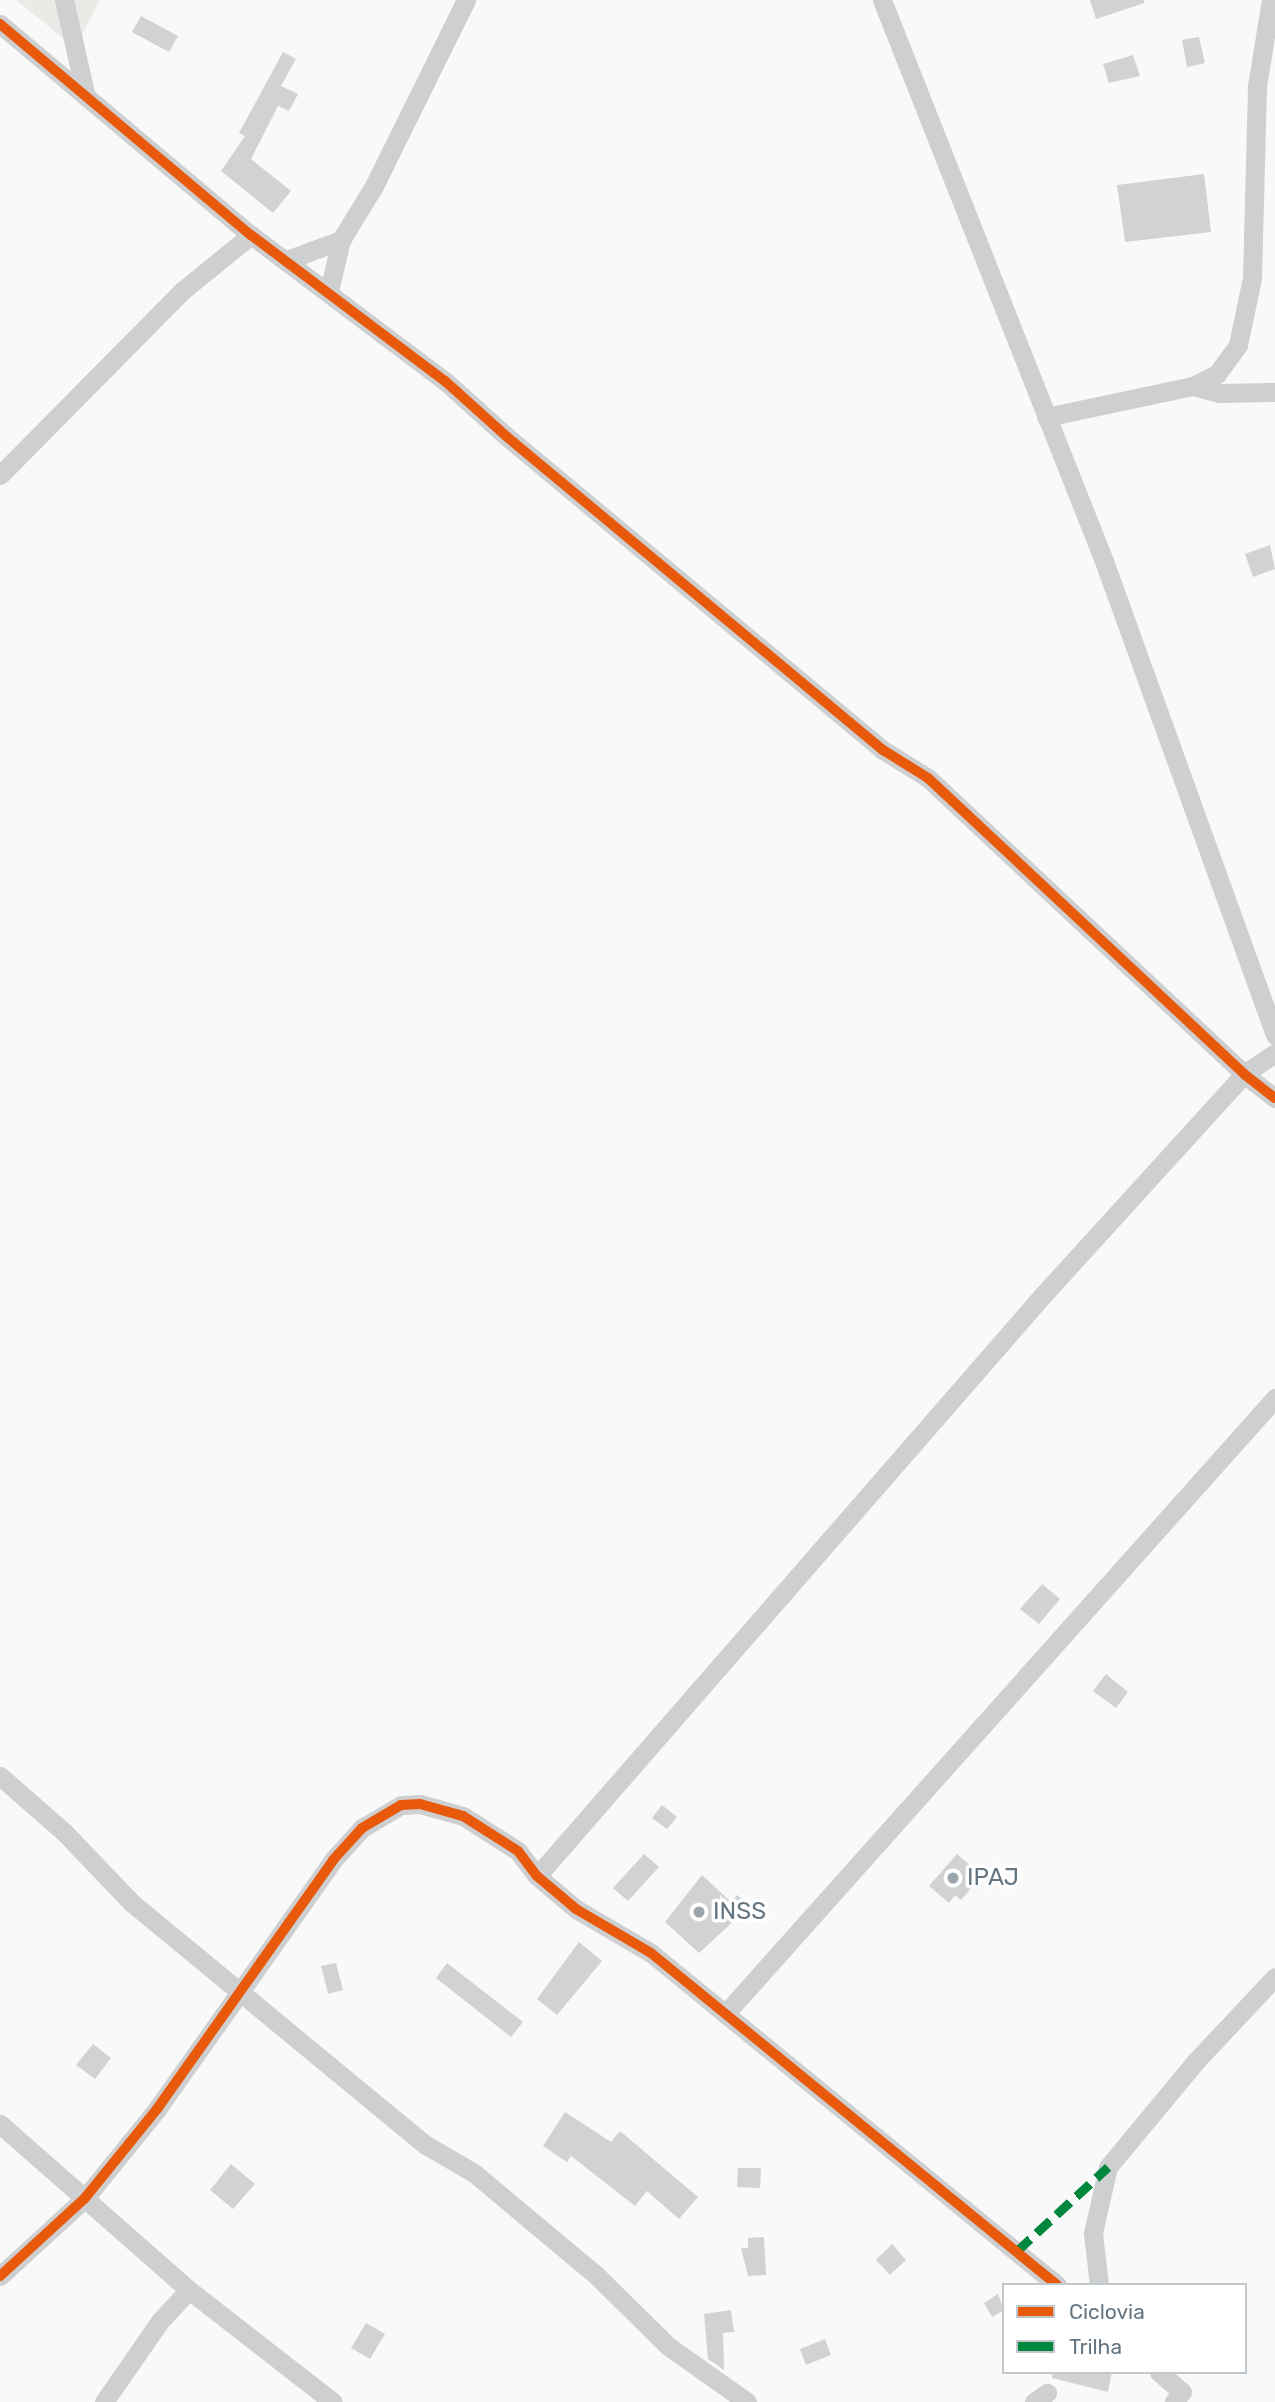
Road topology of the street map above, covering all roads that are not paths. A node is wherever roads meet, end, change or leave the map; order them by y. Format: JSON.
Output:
{"nodes":[{"id":1,"x":65,"y":0,"type":"edge"},
{"id":2,"x":466,"y":0,"type":"edge"},
{"id":3,"x":882,"y":0,"type":"edge"},
{"id":4,"x":1271,"y":0,"type":"edge"},
{"id":5,"x":0,"y":25,"type":"edge"},
{"id":6,"x":86,"y":97,"type":"junction"},
{"id":7,"x":251,"y":235,"type":"junction"},
{"id":8,"x":341,"y":240,"type":"junction"},
{"id":9,"x":287,"y":260,"type":"junction"},
{"id":10,"x":329,"y":291,"type":"junction"},
{"id":11,"x":1193,"y":386,"type":"junction"},
{"id":12,"x":1275,"y":392,"type":"edge"},
{"id":13,"x":1046,"y":417,"type":"junction"},
{"id":14,"x":0,"y":475,"type":"edge"},
{"id":15,"x":1275,"y":1035,"type":"edge"},
{"id":16,"x":1275,"y":1053,"type":"edge"},
{"id":17,"x":1244,"y":1074,"type":"junction"},
{"id":18,"x":1275,"y":1098,"type":"edge"},
{"id":19,"x":1275,"y":1398,"type":"edge"},
{"id":20,"x":0,"y":1776,"type":"edge"},
{"id":21,"x":537,"y":1876,"type":"junction"},
{"id":22,"x":1275,"y":1977,"type":"edge"},
{"id":23,"x":243,"y":1991,"type":"junction"},
{"id":24,"x":725,"y":2014,"type":"junction"},
{"id":25,"x":0,"y":2124,"type":"edge"},
{"id":26,"x":85,"y":2198,"type":"junction"},
{"id":27,"x":0,"y":2276,"type":"edge"},
{"id":28,"x":1055,"y":2283,"type":"edge"},
{"id":29,"x":1099,"y":2283,"type":"edge"},
{"id":30,"x":190,"y":2290,"type":"junction"},
{"id":31,"x":1161,"y":2374,"type":"edge"},
{"id":32,"x":1184,"y":2399,"type":"edge"},
{"id":33,"x":104,"y":2402,"type":"edge"},
{"id":34,"x":333,"y":2402,"type":"edge"},
{"id":35,"x":747,"y":2402,"type":"edge"}],
"edges":[{"from":1,"to":6,"type":"street"},
{"from":2,"to":8,"type":"street"},
{"from":3,"to":13,"type":"street"},
{"from":4,"to":11,"type":"street"},
{"from":5,"to":6,"type":"street"},
{"from":6,"to":7,"type":"street"},
{"from":7,"to":9,"type":"street"},
{"from":7,"to":14,"type":"street"},
{"from":8,"to":9,"type":"street"},
{"from":8,"to":10,"type":"street"},
{"from":9,"to":10,"type":"street"},
{"from":10,"to":17,"type":"street"},
{"from":11,"to":12,"type":"street"},
{"from":11,"to":13,"type":"street"},
{"from":13,"to":15,"type":"street"},
{"from":16,"to":17,"type":"street"},
{"from":17,"to":18,"type":"street"},
{"from":17,"to":21,"type":"street"},
{"from":19,"to":24,"type":"street"},
{"from":20,"to":23,"type":"street"},
{"from":21,"to":23,"type":"street"},
{"from":21,"to":24,"type":"street"},
{"from":22,"to":29,"type":"street"},
{"from":23,"to":26,"type":"street"},
{"from":23,"to":35,"type":"street"},
{"from":24,"to":28,"type":"street"},
{"from":25,"to":26,"type":"street"},
{"from":26,"to":27,"type":"street"},
{"from":26,"to":30,"type":"street"},
{"from":30,"to":33,"type":"street"},
{"from":30,"to":34,"type":"street"},
{"from":31,"to":32,"type":"street"}]}
